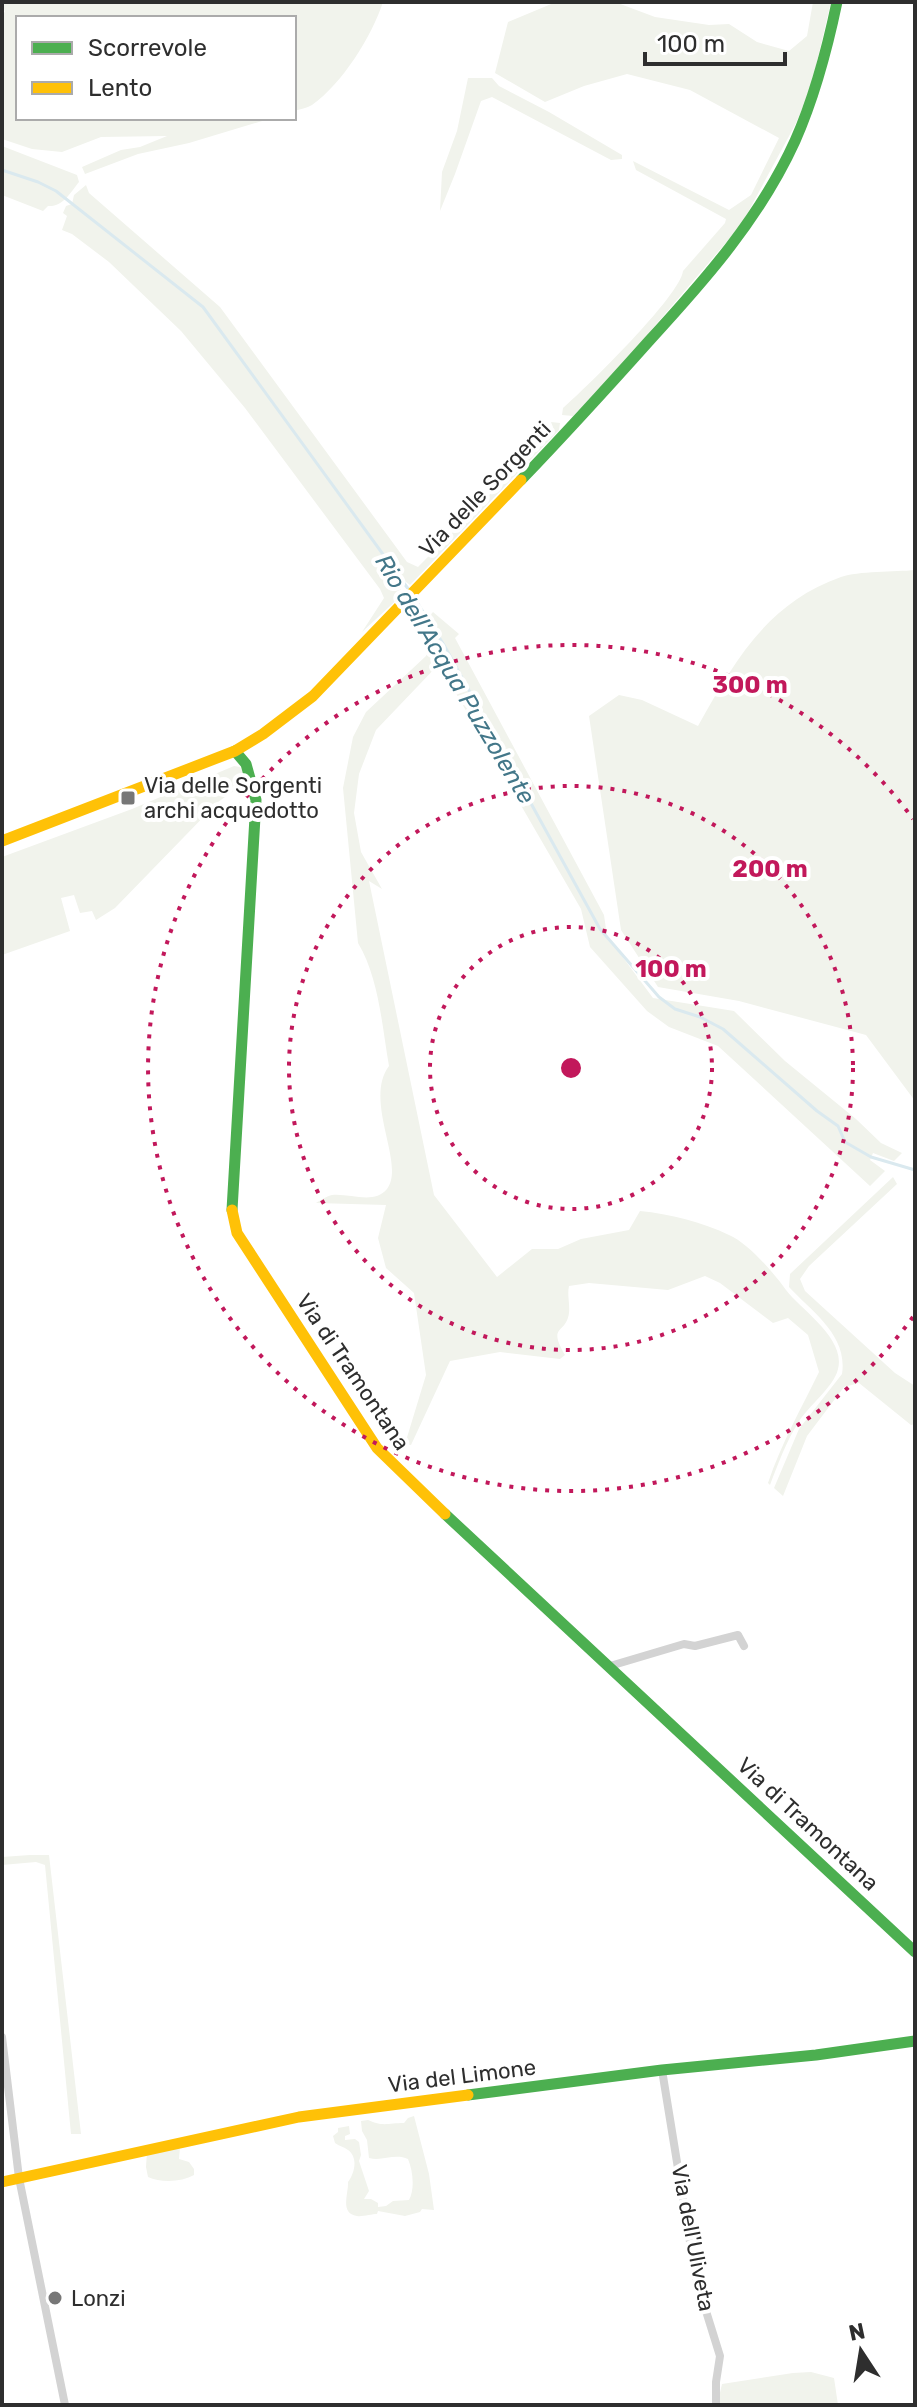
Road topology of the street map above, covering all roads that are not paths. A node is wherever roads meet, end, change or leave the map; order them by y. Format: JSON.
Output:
{"nodes":[{"id":1,"x":837,"y":2,"type":"edge"},
{"id":2,"x":235,"y":751,"type":"junction"},
{"id":3,"x":2,"y":841,"type":"edge"},
{"id":4,"x":744,"y":1646,"type":"dead end"},
{"id":5,"x":610,"y":1666,"type":"junction"},
{"id":6,"x":915,"y":1952,"type":"edge"},
{"id":7,"x":2,"y":2037,"type":"edge"},
{"id":8,"x":915,"y":2041,"type":"edge"},
{"id":9,"x":662,"y":2070,"type":"junction"},
{"id":10,"x":19,"y":2178,"type":"junction"},
{"id":11,"x":2,"y":2182,"type":"edge"},
{"id":12,"x":65,"y":2405,"type":"edge"},
{"id":13,"x":716,"y":2405,"type":"edge"}],
"edges":[{"from":1,"to":2,"type":"street","name":"Via delle Sorgenti"},
{"from":2,"to":3,"type":"street","name":"Via delle Sorgenti"},
{"from":2,"to":5,"type":"street","name":"Via di Tramontana"},
{"from":4,"to":5,"type":"street"},
{"from":5,"to":6,"type":"street","name":"Via di Tramontana"},
{"from":7,"to":10,"type":"street"},
{"from":8,"to":9,"type":"street","name":"Via del Limone"},
{"from":9,"to":10,"type":"street","name":"Via del Limone"},
{"from":9,"to":13,"type":"street","name":"Via dell'Uliveta"},
{"from":10,"to":11,"type":"street","name":"Via del Limone"},
{"from":10,"to":12,"type":"street"}]}
